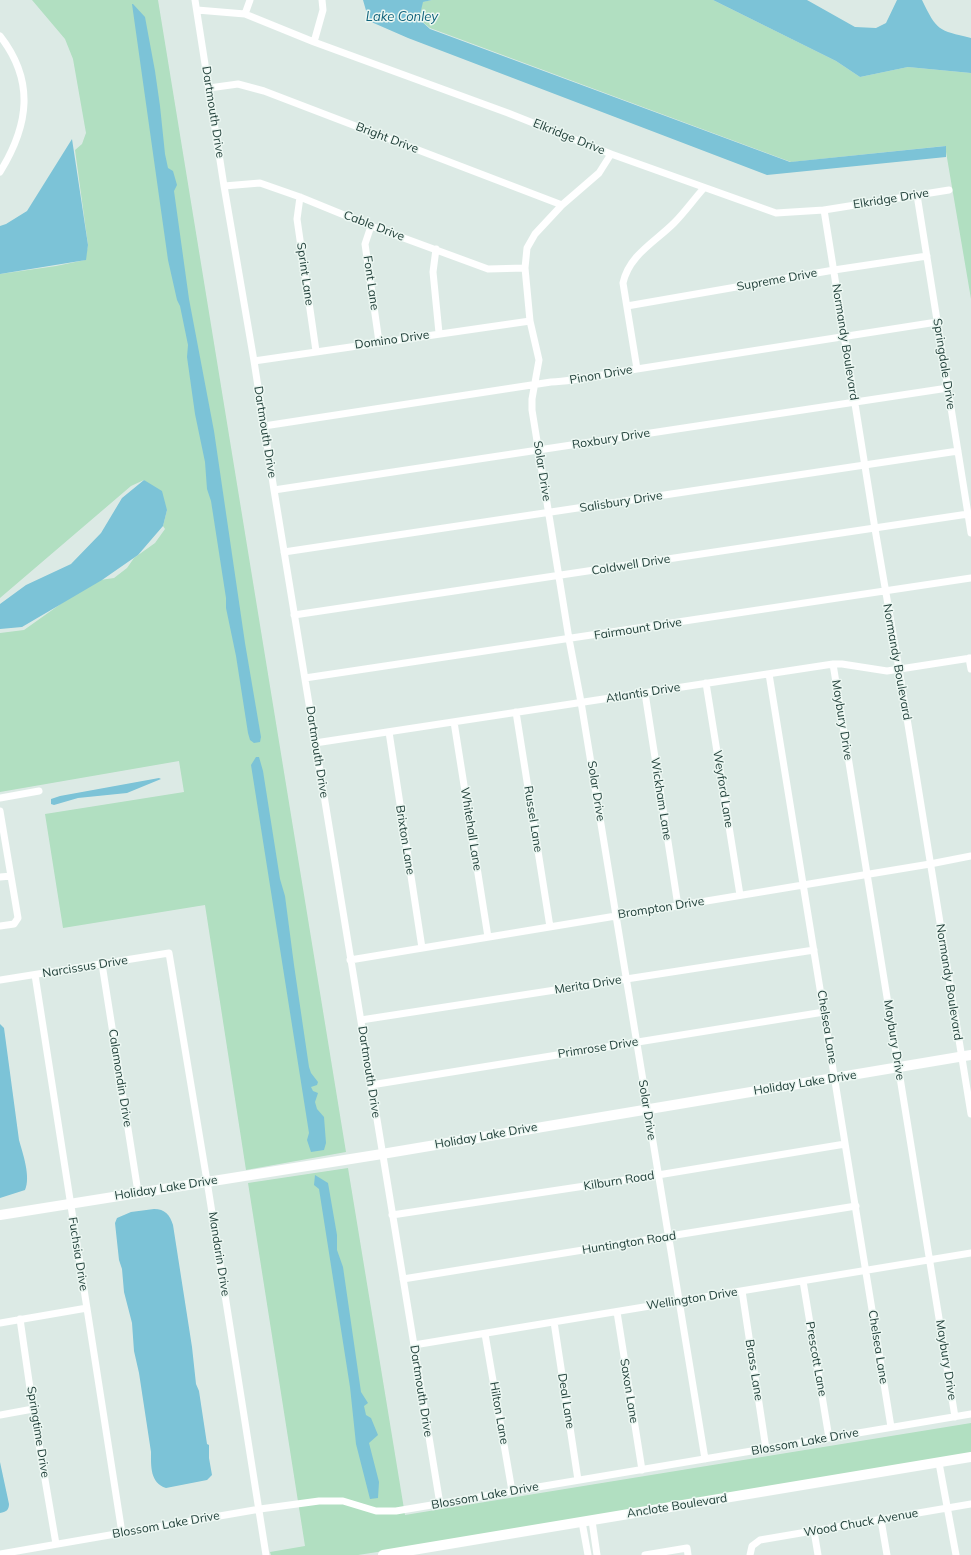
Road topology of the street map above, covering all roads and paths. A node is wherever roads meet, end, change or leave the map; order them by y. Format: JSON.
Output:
{"nodes":[{"id":1,"x":195,"y":0,"type":"edge"},
{"id":2,"x":250,"y":0,"type":"edge"},
{"id":3,"x":322,"y":0,"type":"edge"},
{"id":4,"x":197,"y":10,"type":"junction"},
{"id":5,"x":245,"y":14,"type":"junction"},
{"id":6,"x":0,"y":36,"type":"edge"},
{"id":7,"x":314,"y":42,"type":"junction"},
{"id":8,"x":209,"y":88,"type":"junction"},
{"id":9,"x":611,"y":154,"type":"junction"},
{"id":10,"x":0,"y":172,"type":"edge"},
{"id":11,"x":224,"y":186,"type":"junction"},
{"id":12,"x":704,"y":188,"type":"junction"},
{"id":13,"x":949,"y":190,"type":"dead end"},
{"id":14,"x":917,"y":195,"type":"junction"},
{"id":15,"x":300,"y":197,"type":"junction"},
{"id":16,"x":562,"y":205,"type":"junction"},
{"id":17,"x":824,"y":210,"type":"junction"},
{"id":18,"x":371,"y":226,"type":"junction"},
{"id":19,"x":436,"y":249,"type":"junction"},
{"id":20,"x":927,"y":256,"type":"junction"},
{"id":21,"x":525,"y":268,"type":"junction"},
{"id":22,"x":834,"y":270,"type":"junction"},
{"id":23,"x":627,"y":306,"type":"junction"},
{"id":24,"x":530,"y":321,"type":"junction"},
{"id":25,"x":937,"y":322,"type":"junction"},
{"id":26,"x":439,"y":333,"type":"junction"},
{"id":27,"x":844,"y":337,"type":"junction"},
{"id":28,"x":379,"y":342,"type":"junction"},
{"id":29,"x":316,"y":351,"type":"junction"},
{"id":30,"x":254,"y":361,"type":"junction"},
{"id":31,"x":637,"y":368,"type":"junction"},
{"id":32,"x":535,"y":384,"type":"junction"},
{"id":33,"x":948,"y":388,"type":"junction"},
{"id":34,"x":854,"y":402,"type":"junction"},
{"id":35,"x":264,"y":426,"type":"junction"},
{"id":36,"x":538,"y":450,"type":"junction"},
{"id":37,"x":958,"y":451,"type":"junction"},
{"id":38,"x":864,"y":465,"type":"junction"},
{"id":39,"x":274,"y":490,"type":"junction"},
{"id":40,"x":549,"y":513,"type":"junction"},
{"id":41,"x":968,"y":514,"type":"junction"},
{"id":42,"x":875,"y":529,"type":"junction"},
{"id":43,"x":971,"y":533,"type":"edge"},
{"id":44,"x":284,"y":552,"type":"junction"},
{"id":45,"x":559,"y":576,"type":"junction"},
{"id":46,"x":971,"y":578,"type":"edge"},
{"id":47,"x":885,"y":591,"type":"junction"},
{"id":48,"x":294,"y":615,"type":"junction"},
{"id":49,"x":569,"y":639,"type":"junction"},
{"id":50,"x":970,"y":658,"type":"edge"},
{"id":51,"x":833,"y":664,"type":"junction"},
{"id":52,"x":899,"y":669,"type":"junction"},
{"id":53,"x":971,"y":669,"type":"edge"},
{"id":54,"x":769,"y":674,"type":"junction"},
{"id":55,"x":304,"y":678,"type":"junction"},
{"id":56,"x":706,"y":683,"type":"junction"},
{"id":57,"x":645,"y":693,"type":"junction"},
{"id":58,"x":581,"y":702,"type":"junction"},
{"id":59,"x":516,"y":712,"type":"junction"},
{"id":60,"x":454,"y":722,"type":"junction"},
{"id":61,"x":389,"y":732,"type":"junction"},
{"id":62,"x":315,"y":743,"type":"junction"},
{"id":63,"x":39,"y":791,"type":"dead end"},
{"id":64,"x":0,"y":798,"type":"edge"},
{"id":65,"x":0,"y":811,"type":"edge"},
{"id":66,"x":971,"y":856,"type":"edge"},
{"id":67,"x":930,"y":864,"type":"junction"},
{"id":68,"x":867,"y":874,"type":"junction"},
{"id":69,"x":11,"y":876,"type":"junction"},
{"id":70,"x":0,"y":877,"type":"edge"},
{"id":71,"x":804,"y":885,"type":"junction"},
{"id":72,"x":740,"y":895,"type":"junction"},
{"id":73,"x":678,"y":906,"type":"junction"},
{"id":74,"x":616,"y":916,"type":"junction"},
{"id":75,"x":0,"y":926,"type":"edge"},
{"id":76,"x":550,"y":927,"type":"junction"},
{"id":77,"x":488,"y":937,"type":"junction"},
{"id":78,"x":422,"y":948,"type":"junction"},
{"id":79,"x":814,"y":950,"type":"junction"},
{"id":80,"x":169,"y":953,"type":"joint"},
{"id":81,"x":350,"y":960,"type":"junction"},
{"id":82,"x":102,"y":964,"type":"junction"},
{"id":83,"x":35,"y":975,"type":"junction"},
{"id":84,"x":626,"y":979,"type":"junction"},
{"id":85,"x":0,"y":980,"type":"edge"},
{"id":86,"x":824,"y":1012,"type":"junction"},
{"id":87,"x":361,"y":1020,"type":"junction"},
{"id":88,"x":637,"y":1042,"type":"junction"},
{"id":89,"x":966,"y":1056,"type":"edge"},
{"id":90,"x":898,"y":1068,"type":"junction"},
{"id":91,"x":835,"y":1078,"type":"junction"},
{"id":92,"x":371,"y":1085,"type":"junction"},
{"id":93,"x":647,"y":1109,"type":"junction"},
{"id":94,"x":971,"y":1114,"type":"edge"},
{"id":95,"x":845,"y":1144,"type":"junction"},
{"id":96,"x":382,"y":1154,"type":"junction"},
{"id":97,"x":658,"y":1175,"type":"junction"},
{"id":98,"x":207,"y":1181,"type":"junction"},
{"id":99,"x":138,"y":1192,"type":"junction"},
{"id":100,"x":70,"y":1203,"type":"junction"},
{"id":101,"x":856,"y":1206,"type":"junction"},
{"id":102,"x":0,"y":1215,"type":"edge"},
{"id":103,"x":392,"y":1215,"type":"junction"},
{"id":104,"x":668,"y":1237,"type":"junction"},
{"id":105,"x":971,"y":1253,"type":"edge"},
{"id":106,"x":930,"y":1260,"type":"junction"},
{"id":107,"x":866,"y":1270,"type":"junction"},
{"id":108,"x":403,"y":1279,"type":"junction"},
{"id":109,"x":803,"y":1281,"type":"junction"},
{"id":110,"x":742,"y":1291,"type":"junction"},
{"id":111,"x":679,"y":1301,"type":"junction"},
{"id":112,"x":87,"y":1308,"type":"junction"},
{"id":113,"x":617,"y":1312,"type":"junction"},
{"id":114,"x":20,"y":1319,"type":"junction"},
{"id":115,"x":554,"y":1322,"type":"junction"},
{"id":116,"x":0,"y":1323,"type":"edge"},
{"id":117,"x":485,"y":1334,"type":"junction"},
{"id":118,"x":414,"y":1345,"type":"junction"},
{"id":119,"x":33,"y":1409,"type":"junction"},
{"id":120,"x":971,"y":1414,"type":"edge"},
{"id":121,"x":0,"y":1415,"type":"edge"},
{"id":122,"x":955,"y":1417,"type":"junction"},
{"id":123,"x":891,"y":1427,"type":"junction"},
{"id":124,"x":829,"y":1438,"type":"junction"},
{"id":125,"x":766,"y":1449,"type":"junction"},
{"id":126,"x":971,"y":1457,"type":"edge"},
{"id":127,"x":705,"y":1459,"type":"junction"},
{"id":128,"x":939,"y":1462,"type":"junction"},
{"id":129,"x":642,"y":1470,"type":"junction"},
{"id":130,"x":578,"y":1480,"type":"junction"},
{"id":131,"x":512,"y":1492,"type":"junction"},
{"id":132,"x":440,"y":1504,"type":"junction"},
{"id":133,"x":971,"y":1504,"type":"edge"},
{"id":134,"x":947,"y":1508,"type":"junction"},
{"id":135,"x":260,"y":1509,"type":"junction"},
{"id":136,"x":881,"y":1520,"type":"junction"},
{"id":137,"x":587,"y":1521,"type":"junction"},
{"id":138,"x":814,"y":1531,"type":"junction"},
{"id":139,"x":122,"y":1533,"type":"junction"},
{"id":140,"x":56,"y":1544,"type":"junction"},
{"id":141,"x":688,"y":1552,"type":"edge"},
{"id":142,"x":0,"y":1554,"type":"edge"},
{"id":143,"x":266,"y":1555,"type":"edge"},
{"id":144,"x":383,"y":1555,"type":"edge"},
{"id":145,"x":588,"y":1555,"type":"edge"},
{"id":146,"x":598,"y":1555,"type":"edge"},
{"id":147,"x":644,"y":1555,"type":"edge"},
{"id":148,"x":750,"y":1555,"type":"edge"},
{"id":149,"x":818,"y":1555,"type":"edge"},
{"id":150,"x":887,"y":1555,"type":"edge"},
{"id":151,"x":956,"y":1555,"type":"edge"}],
"edges":[{"from":1,"to":4,"type":"street","name":"Dartmouth Drive"},
{"from":2,"to":5,"type":"street"},
{"from":3,"to":7,"type":"street"},
{"from":4,"to":5,"type":"street","name":"Elkridge Drive"},
{"from":4,"to":8,"type":"street","name":"Dartmouth Drive"},
{"from":5,"to":7,"type":"street","name":"Elkridge Drive"},
{"from":6,"to":10,"type":"street"},
{"from":7,"to":9,"type":"street","name":"Elkridge Drive"},
{"from":8,"to":11,"type":"street","name":"Dartmouth Drive"},
{"from":8,"to":16,"type":"street","name":"Bright Drive"},
{"from":9,"to":12,"type":"street","name":"Elkridge Drive"},
{"from":9,"to":16,"type":"street","name":"Solar Drive"},
{"from":11,"to":15,"type":"street","name":"Cable Drive"},
{"from":11,"to":30,"type":"street","name":"Dartmouth Drive"},
{"from":12,"to":17,"type":"street","name":"Elkridge Drive"},
{"from":12,"to":23,"type":"street"},
{"from":13,"to":14,"type":"street","name":"Elkridge Drive"},
{"from":14,"to":17,"type":"street","name":"Elkridge Drive"},
{"from":14,"to":20,"type":"street","name":"Springdale Drive"},
{"from":15,"to":18,"type":"street","name":"Cable Drive"},
{"from":15,"to":29,"type":"street","name":"Sprint Lane"},
{"from":16,"to":21,"type":"street","name":"Solar Drive"},
{"from":17,"to":22,"type":"street","name":"Normandy Boulevard"},
{"from":18,"to":19,"type":"street","name":"Cable Drive"},
{"from":18,"to":28,"type":"street","name":"Font Lane"},
{"from":19,"to":21,"type":"street","name":"Cable Drive"},
{"from":19,"to":26,"type":"street"},
{"from":20,"to":22,"type":"street","name":"Supreme Drive"},
{"from":20,"to":25,"type":"street","name":"Springdale Drive"},
{"from":21,"to":24,"type":"street","name":"Solar Drive"},
{"from":22,"to":23,"type":"street","name":"Supreme Drive"},
{"from":22,"to":27,"type":"street","name":"Normandy Boulevard"},
{"from":23,"to":31,"type":"street"},
{"from":24,"to":26,"type":"street","name":"Domino Drive"},
{"from":24,"to":32,"type":"street","name":"Solar Drive"},
{"from":25,"to":27,"type":"street","name":"Pinon Drive"},
{"from":25,"to":33,"type":"street","name":"Springdale Drive"},
{"from":26,"to":28,"type":"street","name":"Domino Drive"},
{"from":27,"to":31,"type":"street","name":"Pinon Drive"},
{"from":27,"to":34,"type":"street","name":"Normandy Boulevard"},
{"from":28,"to":29,"type":"street","name":"Domino Drive"},
{"from":29,"to":30,"type":"street","name":"Domino Drive"},
{"from":30,"to":35,"type":"street","name":"Dartmouth Drive"},
{"from":31,"to":32,"type":"street","name":"Pinon Drive"},
{"from":32,"to":35,"type":"street","name":"Pinon Drive"},
{"from":32,"to":36,"type":"street","name":"Solar Drive"},
{"from":33,"to":34,"type":"street","name":"Roxbury Drive"},
{"from":33,"to":37,"type":"street","name":"Springdale Drive"},
{"from":34,"to":36,"type":"street","name":"Roxbury Drive"},
{"from":34,"to":38,"type":"street","name":"Normandy Boulevard"},
{"from":35,"to":39,"type":"street","name":"Dartmouth Drive"},
{"from":36,"to":39,"type":"street","name":"Roxbury Drive"},
{"from":36,"to":40,"type":"street","name":"Solar Drive"},
{"from":37,"to":38,"type":"street","name":"Salisbury Drive"},
{"from":37,"to":41,"type":"street","name":"Springdale Drive"},
{"from":38,"to":40,"type":"street","name":"Salisbury Drive"},
{"from":38,"to":42,"type":"street","name":"Normandy Boulevard"},
{"from":39,"to":44,"type":"street","name":"Dartmouth Drive"},
{"from":40,"to":44,"type":"street","name":"Salisbury Drive"},
{"from":40,"to":45,"type":"street","name":"Solar Drive"},
{"from":41,"to":42,"type":"street","name":"Coldwell Drive"},
{"from":41,"to":43,"type":"street","name":"Springdale Drive"},
{"from":42,"to":45,"type":"street","name":"Coldwell Drive"},
{"from":42,"to":47,"type":"street","name":"Normandy Boulevard"},
{"from":44,"to":48,"type":"street","name":"Dartmouth Drive"},
{"from":45,"to":48,"type":"street","name":"Coldwell Drive"},
{"from":45,"to":49,"type":"street","name":"Solar Drive"},
{"from":46,"to":47,"type":"street","name":"Fairmount Drive"},
{"from":47,"to":49,"type":"street","name":"Fairmount Drive"},
{"from":47,"to":52,"type":"street","name":"Normandy Boulevard"},
{"from":48,"to":55,"type":"street","name":"Dartmouth Drive"},
{"from":49,"to":55,"type":"street","name":"Fairmount Drive"},
{"from":49,"to":58,"type":"street","name":"Solar Drive"},
{"from":50,"to":52,"type":"street","name":"Atlantis Drive"},
{"from":50,"to":53,"type":"street"},
{"from":51,"to":52,"type":"street","name":"Atlantis Drive"},
{"from":51,"to":54,"type":"street","name":"Atlantis Drive"},
{"from":51,"to":68,"type":"street","name":"Maybury Drive"},
{"from":52,"to":67,"type":"street","name":"Normandy Boulevard"},
{"from":54,"to":56,"type":"street","name":"Atlantis Drive"},
{"from":54,"to":71,"type":"street","name":"Chelsea Lane"},
{"from":55,"to":62,"type":"street","name":"Dartmouth Drive"},
{"from":56,"to":57,"type":"street","name":"Atlantis Drive"},
{"from":56,"to":72,"type":"street","name":"Weyford Lane"},
{"from":57,"to":58,"type":"street","name":"Atlantis Drive"},
{"from":57,"to":73,"type":"street","name":"Wickham Lane"},
{"from":58,"to":59,"type":"street","name":"Atlantis Drive"},
{"from":58,"to":74,"type":"street","name":"Solar Drive"},
{"from":59,"to":60,"type":"street","name":"Atlantis Drive"},
{"from":59,"to":76,"type":"street","name":"Russel Lane"},
{"from":60,"to":61,"type":"street","name":"Atlantis Drive"},
{"from":60,"to":77,"type":"street","name":"Whitehall Lane"},
{"from":61,"to":62,"type":"street","name":"Atlantis Drive"},
{"from":61,"to":78,"type":"street","name":"Brixton Lane"},
{"from":62,"to":81,"type":"street","name":"Dartmouth Drive"},
{"from":63,"to":64,"type":"street"},
{"from":65,"to":69,"type":"street"},
{"from":66,"to":67,"type":"street","name":"Brompton Drive"},
{"from":67,"to":68,"type":"street","name":"Brompton Drive"},
{"from":67,"to":89,"type":"street","name":"Normandy Boulevard"},
{"from":68,"to":71,"type":"street","name":"Brompton Drive"},
{"from":68,"to":90,"type":"street","name":"Maybury Drive"},
{"from":69,"to":70,"type":"street"},
{"from":69,"to":75,"type":"street"},
{"from":71,"to":72,"type":"street","name":"Brompton Drive"},
{"from":71,"to":79,"type":"street","name":"Chelsea Lane"},
{"from":72,"to":73,"type":"street","name":"Brompton Drive"},
{"from":73,"to":74,"type":"street","name":"Brompton Drive"},
{"from":74,"to":76,"type":"street","name":"Brompton Drive"},
{"from":74,"to":84,"type":"street","name":"Solar Drive"},
{"from":76,"to":77,"type":"street","name":"Brompton Drive"},
{"from":77,"to":78,"type":"street","name":"Brompton Drive"},
{"from":78,"to":81,"type":"street","name":"Brompton Drive"},
{"from":79,"to":84,"type":"street","name":"Merita Drive"},
{"from":79,"to":86,"type":"street","name":"Chelsea Lane"},
{"from":80,"to":82,"type":"street","name":"Narcissus Drive"},
{"from":80,"to":98,"type":"street","name":"Mandarin Drive"},
{"from":81,"to":87,"type":"street","name":"Dartmouth Drive"},
{"from":82,"to":83,"type":"street","name":"Narcissus Drive"},
{"from":82,"to":99,"type":"street","name":"Calamondin Drive"},
{"from":83,"to":85,"type":"street","name":"Narcissus Drive"},
{"from":83,"to":100,"type":"street","name":"Fuchsia Drive"},
{"from":84,"to":87,"type":"street","name":"Merita Drive"},
{"from":84,"to":88,"type":"street","name":"Solar Drive"},
{"from":86,"to":88,"type":"street","name":"Primrose Drive"},
{"from":86,"to":91,"type":"street","name":"Chelsea Lane"},
{"from":87,"to":92,"type":"street","name":"Dartmouth Drive"},
{"from":88,"to":92,"type":"street","name":"Primrose Drive"},
{"from":88,"to":93,"type":"street","name":"Solar Drive"},
{"from":89,"to":90,"type":"street","name":"Holiday Lake Drive"},
{"from":89,"to":94,"type":"street","name":"Normandy Boulevard"},
{"from":90,"to":91,"type":"street","name":"Holiday Lake Drive"},
{"from":90,"to":106,"type":"street","name":"Maybury Drive"},
{"from":91,"to":93,"type":"street","name":"Holiday Lake Drive"},
{"from":91,"to":95,"type":"street","name":"Chelsea Lane"},
{"from":92,"to":96,"type":"street","name":"Dartmouth Drive"},
{"from":93,"to":96,"type":"street","name":"Holiday Lake Drive"},
{"from":93,"to":97,"type":"street","name":"Solar Drive"},
{"from":95,"to":97,"type":"street","name":"Kilburn Road"},
{"from":95,"to":101,"type":"street","name":"Chelsea Lane"},
{"from":96,"to":98,"type":"street","name":"Holiday Lake Drive"},
{"from":96,"to":103,"type":"street","name":"Dartmouth Drive"},
{"from":97,"to":103,"type":"street","name":"Kilburn Road"},
{"from":97,"to":104,"type":"street","name":"Solar Drive"},
{"from":98,"to":99,"type":"street","name":"Holiday Lake Drive"},
{"from":98,"to":135,"type":"street","name":"Mandarin Drive"},
{"from":99,"to":100,"type":"street","name":"Holiday Lake Drive"},
{"from":100,"to":102,"type":"street","name":"Holiday Lake Drive"},
{"from":100,"to":112,"type":"street","name":"Fuchsia Drive"},
{"from":101,"to":104,"type":"street","name":"Huntington Road"},
{"from":101,"to":107,"type":"street","name":"Chelsea Lane"},
{"from":103,"to":108,"type":"street","name":"Dartmouth Drive"},
{"from":104,"to":108,"type":"street","name":"Huntington Road"},
{"from":104,"to":111,"type":"street","name":"Solar Drive"},
{"from":105,"to":106,"type":"street","name":"Wellington Drive"},
{"from":106,"to":107,"type":"street","name":"Wellington Drive"},
{"from":106,"to":122,"type":"street","name":"Maybury Drive"},
{"from":107,"to":109,"type":"street","name":"Wellington Drive"},
{"from":107,"to":123,"type":"street","name":"Chelsea Lane"},
{"from":108,"to":118,"type":"street","name":"Dartmouth Drive"},
{"from":109,"to":110,"type":"street","name":"Wellington Drive"},
{"from":109,"to":124,"type":"street","name":"Prescott Lane"},
{"from":110,"to":111,"type":"street","name":"Wellington Drive"},
{"from":110,"to":125,"type":"street","name":"Brass Lane"},
{"from":111,"to":113,"type":"street","name":"Wellington Drive"},
{"from":111,"to":127,"type":"street","name":"Solar Drive"},
{"from":112,"to":114,"type":"street"},
{"from":112,"to":139,"type":"street","name":"Fuchsia Drive"},
{"from":113,"to":115,"type":"street","name":"Wellington Drive"},
{"from":113,"to":129,"type":"street","name":"Saxon Lane"},
{"from":114,"to":116,"type":"street"},
{"from":114,"to":119,"type":"street","name":"Springtime Drive"},
{"from":115,"to":117,"type":"street","name":"Wellington Drive"},
{"from":115,"to":130,"type":"street","name":"Deal Lane"},
{"from":117,"to":118,"type":"street","name":"Wellington Drive"},
{"from":117,"to":131,"type":"street","name":"Hilton Lane"},
{"from":118,"to":132,"type":"street","name":"Dartmouth Drive"},
{"from":119,"to":121,"type":"street"},
{"from":119,"to":140,"type":"street","name":"Springtime Drive"},
{"from":120,"to":122,"type":"street","name":"Blossom Lake Drive"},
{"from":122,"to":123,"type":"street","name":"Blossom Lake Drive"},
{"from":123,"to":124,"type":"street","name":"Blossom Lake Drive"},
{"from":124,"to":125,"type":"street","name":"Blossom Lake Drive"},
{"from":125,"to":127,"type":"street","name":"Blossom Lake Drive"},
{"from":126,"to":128,"type":"street","name":"Anclote Boulevard"},
{"from":127,"to":129,"type":"street","name":"Blossom Lake Drive"},
{"from":128,"to":134,"type":"street"},
{"from":128,"to":137,"type":"street","name":"Anclote Boulevard"},
{"from":129,"to":130,"type":"street","name":"Blossom Lake Drive"},
{"from":130,"to":131,"type":"street","name":"Blossom Lake Drive"},
{"from":131,"to":132,"type":"street","name":"Blossom Lake Drive"},
{"from":132,"to":135,"type":"street","name":"Blossom Lake Drive"},
{"from":133,"to":134,"type":"street","name":"Wood Chuck Avenue"},
{"from":134,"to":136,"type":"street","name":"Wood Chuck Avenue"},
{"from":134,"to":151,"type":"street"},
{"from":135,"to":139,"type":"street","name":"Blossom Lake Drive"},
{"from":135,"to":143,"type":"street","name":"Mandarin Drive"},
{"from":136,"to":138,"type":"street","name":"Wood Chuck Avenue"},
{"from":136,"to":150,"type":"street"},
{"from":137,"to":144,"type":"street","name":"Anclote Boulevard"},
{"from":137,"to":145,"type":"street"},
{"from":137,"to":146,"type":"street"},
{"from":138,"to":148,"type":"street","name":"Wood Chuck Avenue"},
{"from":138,"to":149,"type":"street"},
{"from":139,"to":140,"type":"street","name":"Blossom Lake Drive"},
{"from":140,"to":142,"type":"street","name":"Blossom Lake Drive"},
{"from":141,"to":147,"type":"street"}]}
